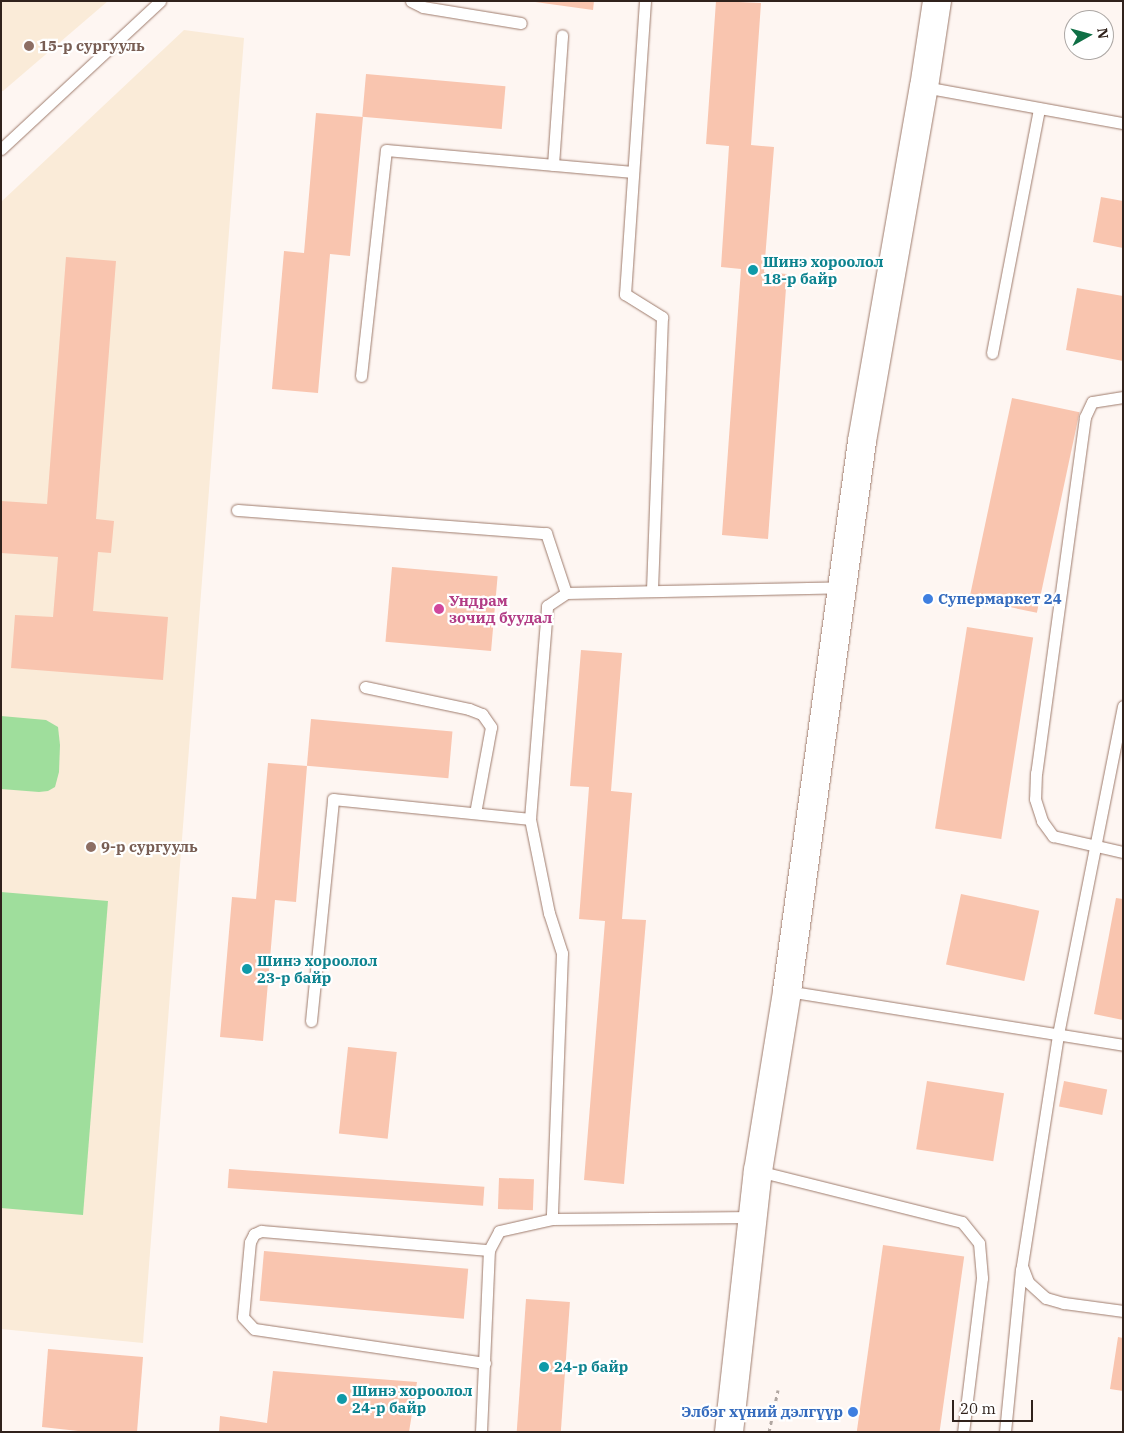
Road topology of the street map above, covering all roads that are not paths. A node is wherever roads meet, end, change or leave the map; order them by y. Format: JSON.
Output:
{"nodes":[{"id":1,"x":160,"y":1,"type":"edge"},
{"id":2,"x":412,"y":1,"type":"edge"},
{"id":3,"x":645,"y":1,"type":"edge"},
{"id":4,"x":936,"y":1,"type":"edge"},
{"id":5,"x":521,"y":23,"type":"dead end"},
{"id":6,"x":562,"y":35,"type":"dead end"},
{"id":7,"x":924,"y":88,"type":"junction"},
{"id":8,"x":1039,"y":108,"type":"junction"},
{"id":9,"x":1123,"y":123,"type":"edge"},
{"id":10,"x":1,"y":149,"type":"edge"},
{"id":11,"x":553,"y":164,"type":"junction"},
{"id":12,"x":634,"y":172,"type":"junction"},
{"id":13,"x":992,"y":353,"type":"dead end"},
{"id":14,"x":360,"y":376,"type":"dead end"},
{"id":15,"x":1123,"y":397,"type":"edge"},
{"id":16,"x":236,"y":510,"type":"dead end"},
{"id":17,"x":844,"y":587,"type":"junction"},
{"id":18,"x":652,"y":591,"type":"junction"},
{"id":19,"x":566,"y":593,"type":"junction"},
{"id":20,"x":364,"y":687,"type":"dead end"},
{"id":21,"x":1123,"y":706,"type":"edge"},
{"id":22,"x":475,"y":813,"type":"junction"},
{"id":23,"x":530,"y":819,"type":"junction"},
{"id":24,"x":1094,"y":845,"type":"junction"},
{"id":25,"x":1123,"y":852,"type":"edge"},
{"id":26,"x":786,"y":991,"type":"junction"},
{"id":27,"x":311,"y":1021,"type":"dead end"},
{"id":28,"x":1058,"y":1035,"type":"junction"},
{"id":29,"x":1123,"y":1045,"type":"edge"},
{"id":30,"x":758,"y":1171,"type":"junction"},
{"id":31,"x":753,"y":1217,"type":"junction"},
{"id":32,"x":552,"y":1219,"type":"junction"},
{"id":33,"x":489,"y":1250,"type":"junction"},
{"id":34,"x":1022,"y":1266,"type":"junction"},
{"id":35,"x":1123,"y":1311,"type":"edge"},
{"id":36,"x":484,"y":1363,"type":"junction"},
{"id":37,"x":482,"y":1432,"type":"edge"},
{"id":38,"x":729,"y":1432,"type":"edge"},
{"id":39,"x":963,"y":1432,"type":"edge"},
{"id":40,"x":1005,"y":1432,"type":"edge"}],
"edges":[{"from":1,"to":10,"type":"lane"},
{"from":2,"to":5,"type":"lane"},
{"from":3,"to":12,"type":"lane"},
{"from":4,"to":7,"type":"street"},
{"from":6,"to":11,"type":"lane"},
{"from":7,"to":8,"type":"lane"},
{"from":7,"to":17,"type":"street"},
{"from":8,"to":9,"type":"lane"},
{"from":8,"to":13,"type":"lane"},
{"from":11,"to":12,"type":"lane"},
{"from":11,"to":14,"type":"lane"},
{"from":12,"to":18,"type":"lane"},
{"from":15,"to":24,"type":"lane"},
{"from":16,"to":19,"type":"lane"},
{"from":17,"to":18,"type":"lane"},
{"from":17,"to":26,"type":"street"},
{"from":18,"to":19,"type":"lane"},
{"from":19,"to":23,"type":"lane"},
{"from":20,"to":22,"type":"lane"},
{"from":21,"to":24,"type":"lane"},
{"from":22,"to":23,"type":"lane"},
{"from":22,"to":27,"type":"lane"},
{"from":23,"to":32,"type":"lane"},
{"from":24,"to":25,"type":"lane"},
{"from":24,"to":28,"type":"lane"},
{"from":26,"to":28,"type":"lane"},
{"from":26,"to":30,"type":"street"},
{"from":28,"to":29,"type":"lane"},
{"from":28,"to":34,"type":"lane"},
{"from":30,"to":31,"type":"street"},
{"from":30,"to":39,"type":"lane"},
{"from":31,"to":32,"type":"lane"},
{"from":31,"to":38,"type":"street"},
{"from":32,"to":33,"type":"lane"},
{"from":33,"to":36,"type":"lane"},
{"from":33,"to":36,"type":"lane"},
{"from":34,"to":35,"type":"lane"},
{"from":34,"to":40,"type":"lane"},
{"from":36,"to":37,"type":"lane"}]}
